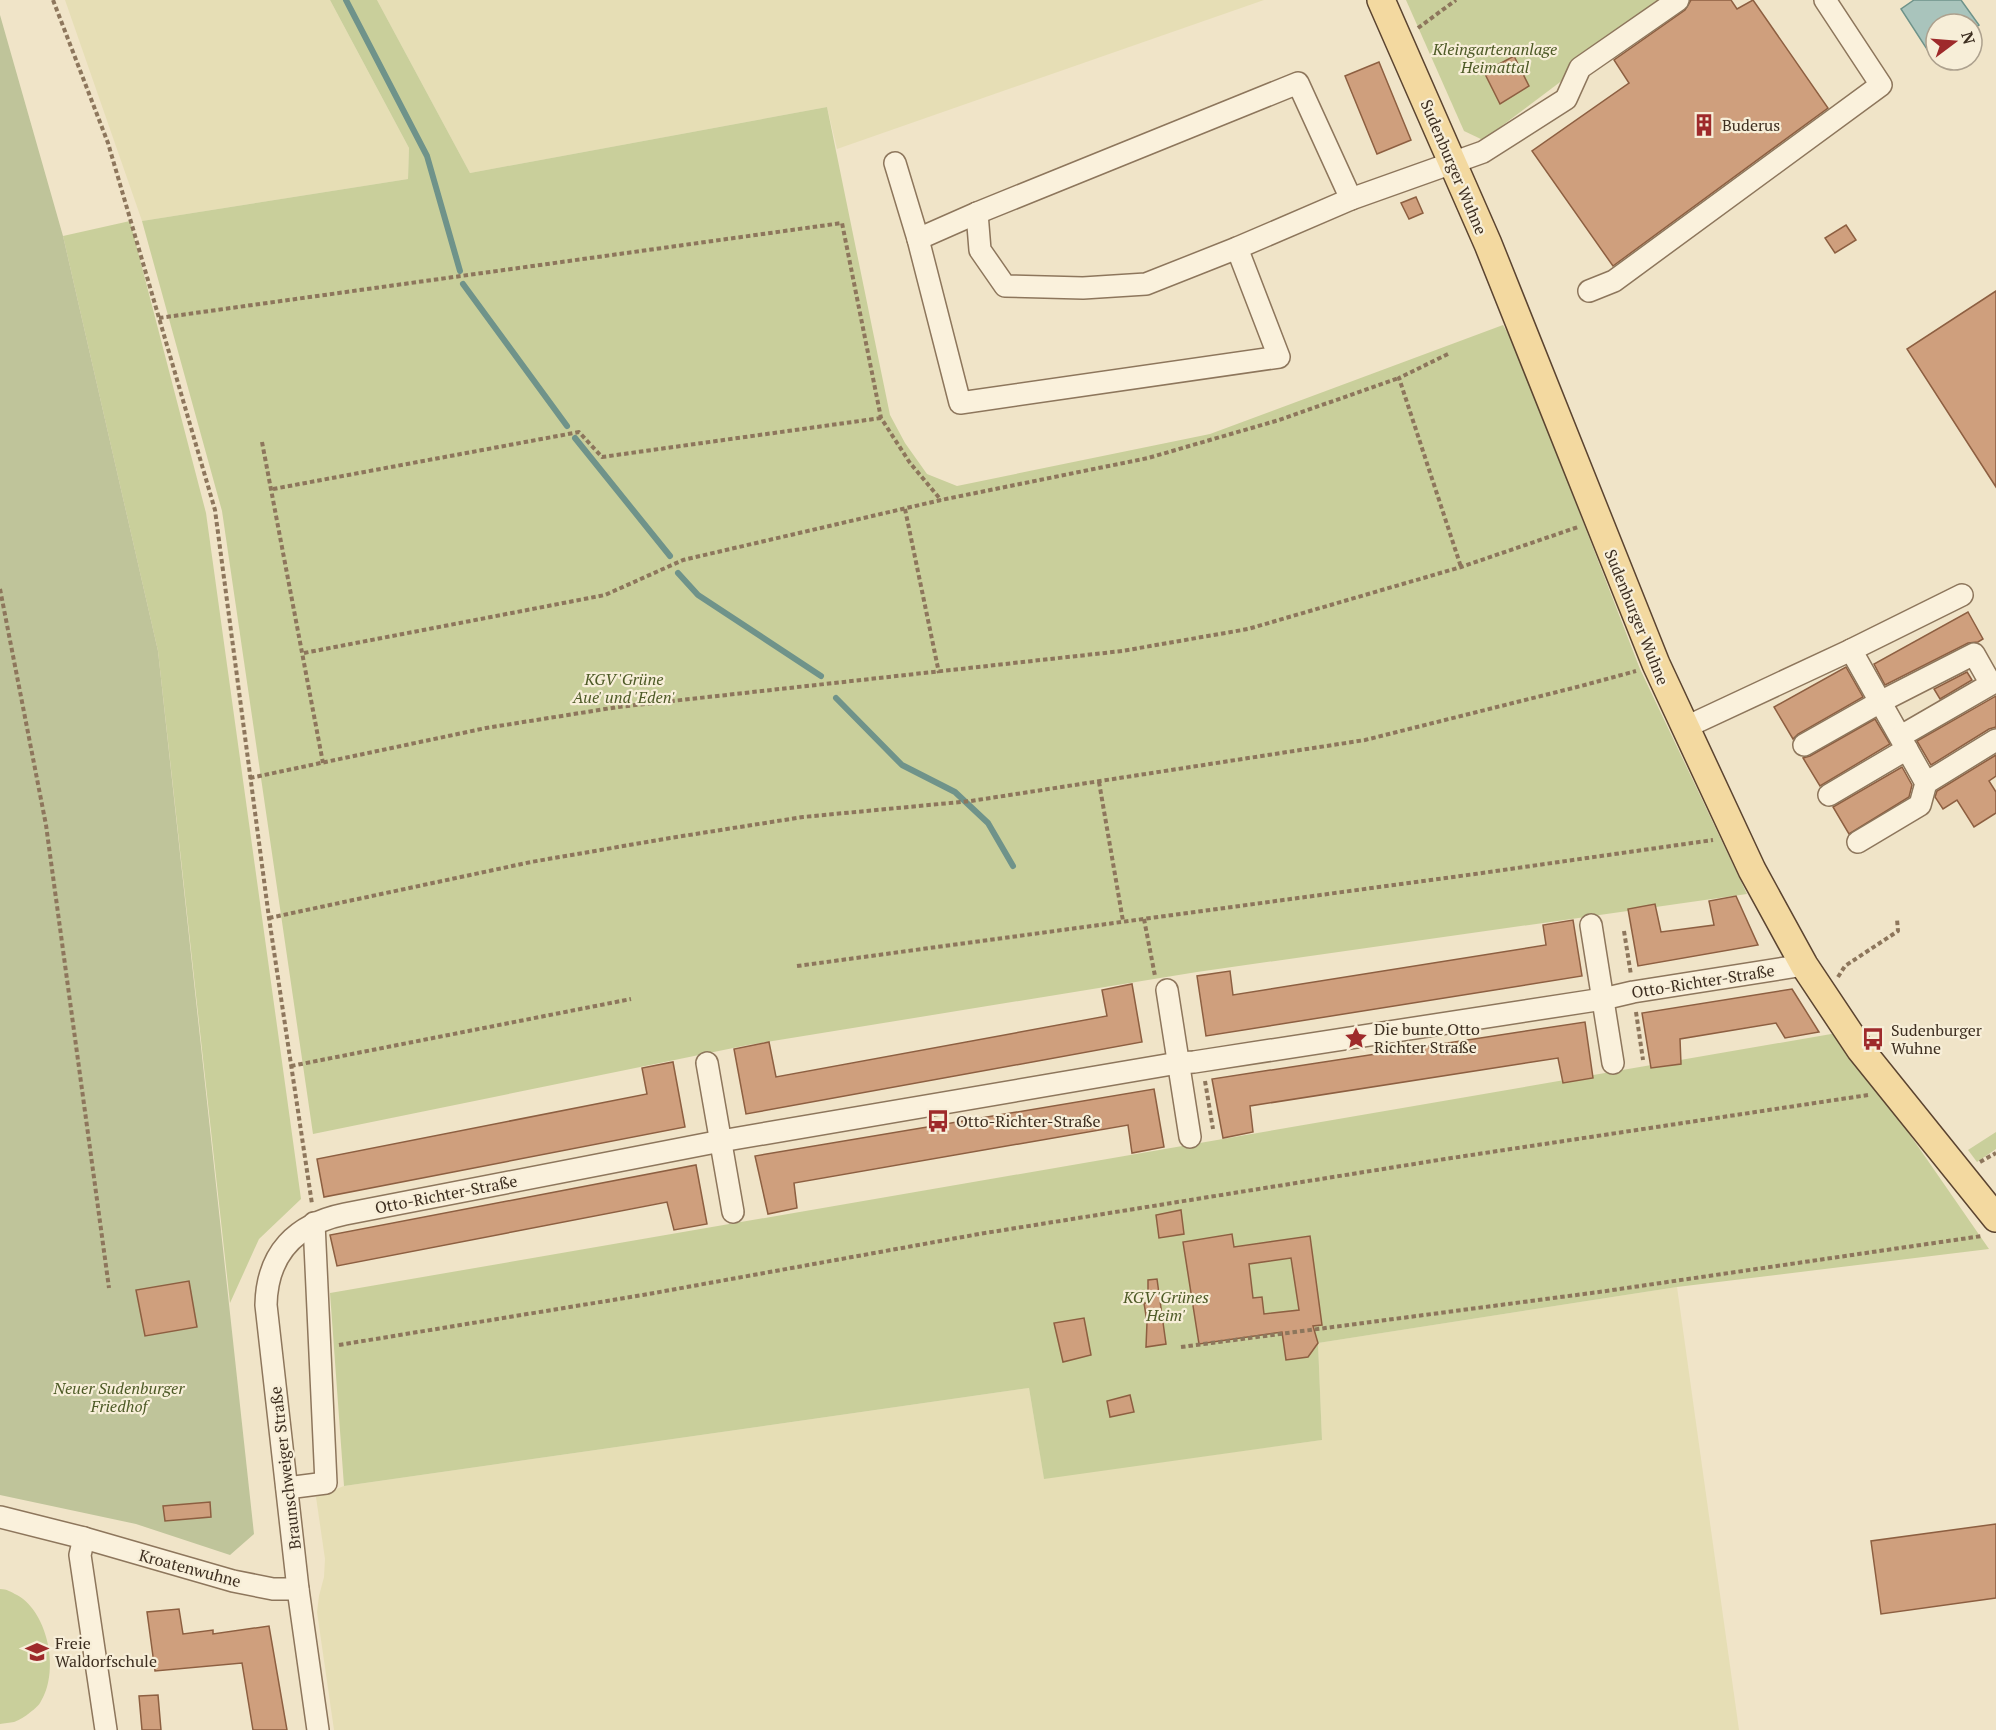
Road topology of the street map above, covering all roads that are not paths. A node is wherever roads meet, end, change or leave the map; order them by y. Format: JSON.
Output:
{"nodes":[{"id":1,"x":1381,"y":0,"type":"edge"},
{"id":2,"x":1678,"y":0,"type":"edge"},
{"id":3,"x":1825,"y":0,"type":"edge"},
{"id":4,"x":1453,"y":162,"type":"junction"},
{"id":5,"x":895,"y":163,"type":"dead end"},
{"id":6,"x":1351,"y":199,"type":"junction"},
{"id":7,"x":977,"y":213,"type":"junction"},
{"id":8,"x":918,"y":239,"type":"junction"},
{"id":9,"x":1237,"y":248,"type":"junction"},
{"id":10,"x":1589,"y":291,"type":"dead end"},
{"id":11,"x":1962,"y":595,"type":"dead end"},
{"id":12,"x":1851,"y":650,"type":"junction"},
{"id":13,"x":1880,"y":702,"type":"junction"},
{"id":14,"x":1684,"y":728,"type":"junction"},
{"id":15,"x":1996,"y":740,"type":"edge"},
{"id":16,"x":1904,"y":742,"type":"junction"},
{"id":17,"x":1804,"y":745,"type":"dead end"},
{"id":18,"x":1926,"y":783,"type":"junction"},
{"id":19,"x":1829,"y":795,"type":"dead end"},
{"id":20,"x":1858,"y":842,"type":"dead end"},
{"id":21,"x":1591,"y":925,"type":"dead end"},
{"id":22,"x":1804,"y":965,"type":"junction"},
{"id":23,"x":1161,"y":985,"type":"road end"},
{"id":24,"x":1603,"y":999,"type":"junction"},
{"id":25,"x":707,"y":1063,"type":"dead end"},
{"id":26,"x":1178,"y":1063,"type":"junction"},
{"id":27,"x":1613,"y":1064,"type":"dead end"},
{"id":28,"x":1190,"y":1137,"type":"dead end"},
{"id":29,"x":721,"y":1141,"type":"junction"},
{"id":30,"x":733,"y":1212,"type":"dead end"},
{"id":31,"x":314,"y":1223,"type":"junction"},
{"id":32,"x":1993,"y":1226,"type":"edge"},
{"id":33,"x":287,"y":1488,"type":"junction"},
{"id":34,"x":0,"y":1517,"type":"edge"},
{"id":35,"x":84,"y":1538,"type":"junction"},
{"id":36,"x":298,"y":1589,"type":"junction"},
{"id":37,"x":106,"y":1730,"type":"edge"},
{"id":38,"x":318,"y":1730,"type":"edge"}],
"edges":[{"from":1,"to":4,"type":"main road","name":"Sudenburger Wuhne"},
{"from":2,"to":4,"type":"street"},
{"from":3,"to":10,"type":"street"},
{"from":4,"to":6,"type":"street"},
{"from":4,"to":14,"type":"main road","name":"Sudenburger Wuhne"},
{"from":5,"to":8,"type":"street"},
{"from":6,"to":7,"type":"street"},
{"from":6,"to":9,"type":"street"},
{"from":7,"to":8,"type":"street"},
{"from":7,"to":9,"type":"street"},
{"from":8,"to":9,"type":"street"},
{"from":11,"to":12,"type":"street"},
{"from":12,"to":13,"type":"street"},
{"from":12,"to":14,"type":"street"},
{"from":13,"to":16,"type":"street"},
{"from":13,"to":16,"type":"street"},
{"from":13,"to":17,"type":"street"},
{"from":14,"to":22,"type":"main road","name":"Sudenburger Wuhne"},
{"from":15,"to":18,"type":"street"},
{"from":16,"to":18,"type":"street"},
{"from":16,"to":19,"type":"street"},
{"from":18,"to":20,"type":"street"},
{"from":21,"to":24,"type":"street"},
{"from":22,"to":24,"type":"street","name":"Otto-Richter-Straße"},
{"from":22,"to":32,"type":"main road","name":"Sudenburger Wuhne"},
{"from":23,"to":26,"type":"street"},
{"from":24,"to":26,"type":"street","name":"Otto-Richter-Straße"},
{"from":24,"to":27,"type":"street"},
{"from":25,"to":29,"type":"street"},
{"from":26,"to":28,"type":"street"},
{"from":26,"to":29,"type":"street","name":"Otto-Richter-Straße"},
{"from":29,"to":30,"type":"street"},
{"from":29,"to":31,"type":"street","name":"Otto-Richter-Straße"},
{"from":31,"to":33,"type":"street","name":"Braunschweiger Straße"},
{"from":31,"to":33,"type":"street"},
{"from":33,"to":36,"type":"street","name":"Braunschweiger Straße"},
{"from":34,"to":35,"type":"street","name":"Kroatenwuhne"},
{"from":35,"to":36,"type":"street","name":"Kroatenwuhne"},
{"from":35,"to":37,"type":"street"},
{"from":36,"to":38,"type":"street","name":"Braunschweiger Straße"}]}
